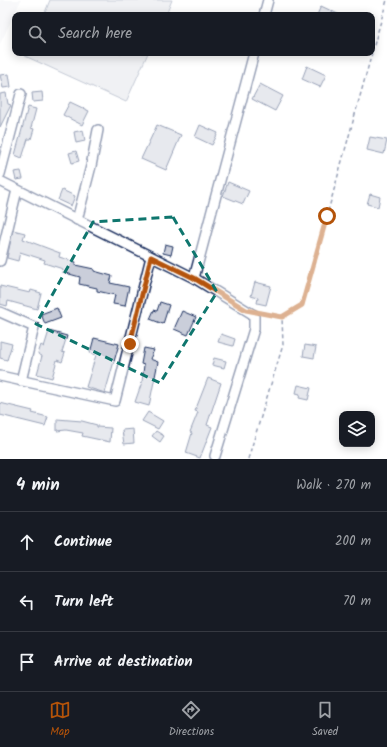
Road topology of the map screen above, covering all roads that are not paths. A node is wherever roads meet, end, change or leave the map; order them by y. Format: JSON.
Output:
{"nodes":[{"id":1,"x":268,"y":0,"type":"edge"},
{"id":2,"x":265,"y":12,"type":"edge"},
{"id":3,"x":253,"y":56,"type":"edge"},
{"id":4,"x":21,"y":94,"type":"dead end"},
{"id":5,"x":98,"y":130,"type":"dead end"},
{"id":6,"x":0,"y":174,"type":"edge"},
{"id":7,"x":0,"y":181,"type":"edge"},
{"id":8,"x":18,"y":190,"type":"junction"},
{"id":9,"x":77,"y":220,"type":"junction"},
{"id":10,"x":151,"y":257,"type":"junction"},
{"id":11,"x":0,"y":262,"type":"edge"},
{"id":12,"x":194,"y":278,"type":"junction"},
{"id":13,"x":0,"y":312,"type":"edge"},
{"id":14,"x":0,"y":376,"type":"edge"},
{"id":15,"x":21,"y":382,"type":"junction"},
{"id":16,"x":214,"y":456,"type":"dead end"}],
"edges":[{"from":1,"to":2,"type":"street"},
{"from":3,"to":12,"type":"street"},
{"from":4,"to":6,"type":"street"},
{"from":5,"to":9,"type":"street"},
{"from":7,"to":8,"type":"street"},
{"from":8,"to":9,"type":"street"},
{"from":8,"to":11,"type":"street"},
{"from":9,"to":10,"type":"street"},
{"from":10,"to":12,"type":"street"},
{"from":10,"to":15,"type":"street"},
{"from":12,"to":16,"type":"street"},
{"from":13,"to":15,"type":"street"},
{"from":14,"to":15,"type":"street"}]}
